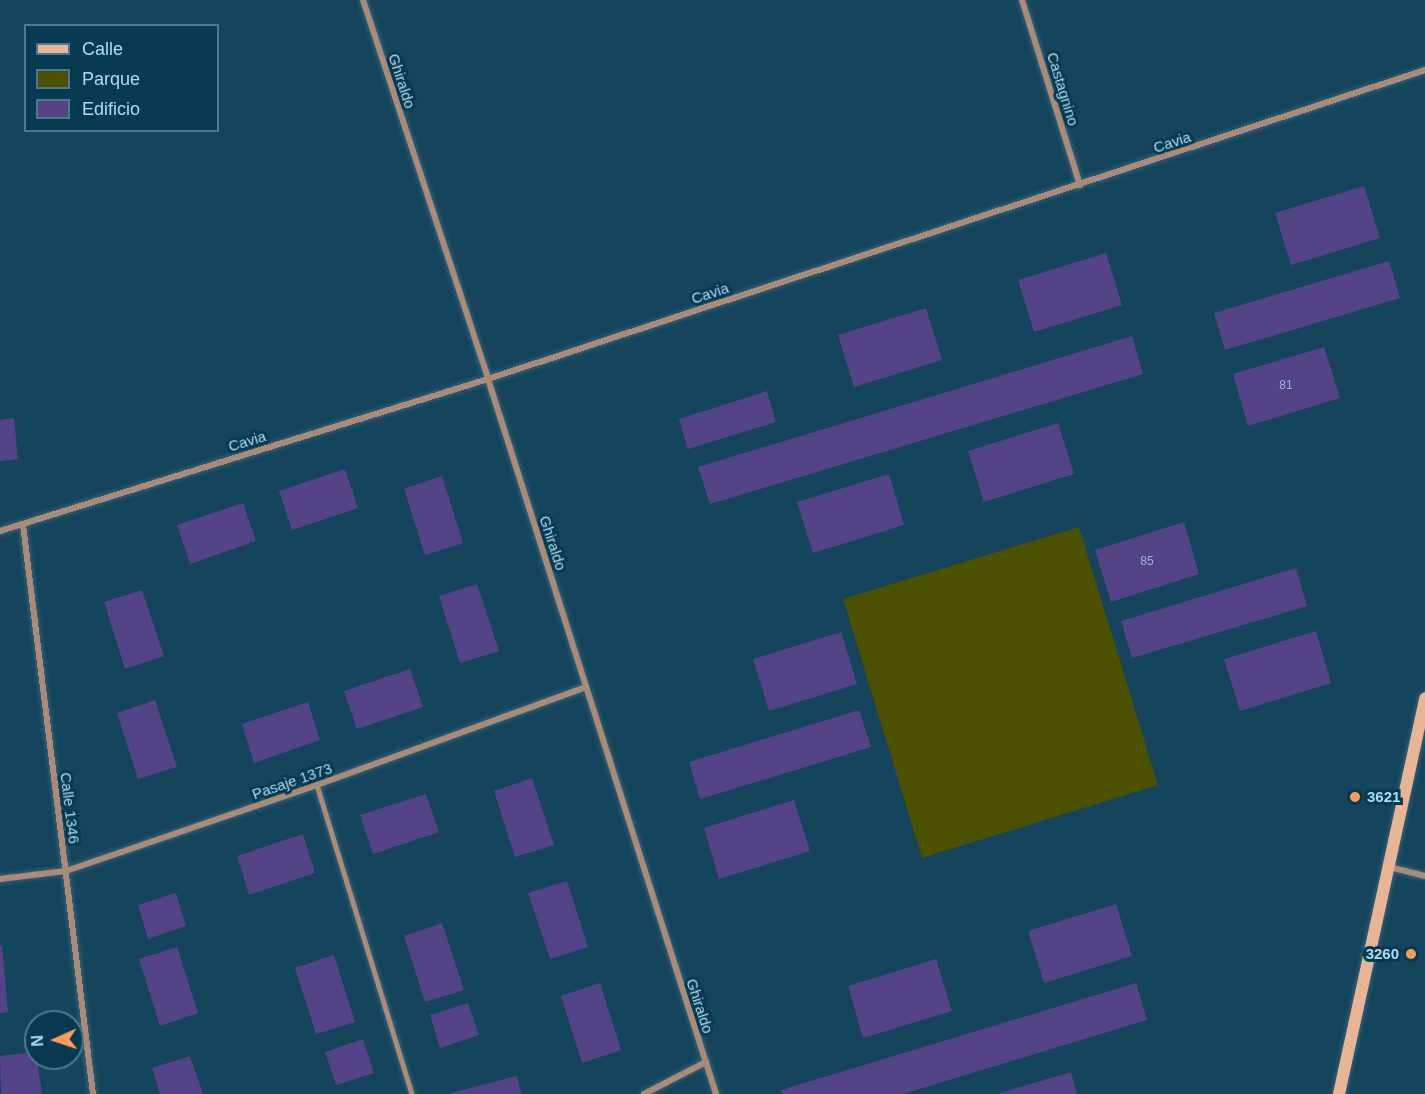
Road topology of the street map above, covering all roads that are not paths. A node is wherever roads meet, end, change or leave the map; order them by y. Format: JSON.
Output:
{"nodes":[{"id":1,"x":363,"y":0,"type":"edge"},
{"id":2,"x":1022,"y":0,"type":"edge"},
{"id":3,"x":1425,"y":70,"type":"edge"},
{"id":4,"x":1080,"y":185,"type":"junction"},
{"id":5,"x":488,"y":379,"type":"junction"},
{"id":6,"x":23,"y":525,"type":"junction"},
{"id":7,"x":0,"y":531,"type":"edge"},
{"id":8,"x":586,"y":687,"type":"junction"},
{"id":9,"x":1425,"y":698,"type":"edge"},
{"id":10,"x":317,"y":785,"type":"junction"},
{"id":11,"x":1389,"y":867,"type":"junction"},
{"id":12,"x":66,"y":871,"type":"junction"},
{"id":13,"x":1425,"y":876,"type":"edge"},
{"id":14,"x":0,"y":879,"type":"edge"},
{"id":15,"x":706,"y":1062,"type":"junction"},
{"id":16,"x":93,"y":1094,"type":"edge"},
{"id":17,"x":412,"y":1094,"type":"edge"},
{"id":18,"x":644,"y":1094,"type":"edge"},
{"id":19,"x":716,"y":1094,"type":"edge"},
{"id":20,"x":1339,"y":1094,"type":"edge"}],
"edges":[{"from":1,"to":5,"type":"street","name":"Ghiraldo"},
{"from":2,"to":4,"type":"street","name":"Castagnino"},
{"from":3,"to":4,"type":"street","name":"Cavia"},
{"from":4,"to":5,"type":"street","name":"Cavia"},
{"from":5,"to":6,"type":"street","name":"Cavia"},
{"from":5,"to":8,"type":"street","name":"Ghiraldo"},
{"from":6,"to":7,"type":"street","name":"Cavia"},
{"from":6,"to":12,"type":"street","name":"Calle 1346"},
{"from":8,"to":10,"type":"street","name":"Pasaje 1373"},
{"from":8,"to":15,"type":"street","name":"Ghiraldo"},
{"from":9,"to":11,"type":"main road"},
{"from":10,"to":12,"type":"street","name":"Pasaje 1373"},
{"from":10,"to":17,"type":"lane"},
{"from":11,"to":13,"type":"street"},
{"from":11,"to":20,"type":"main road"},
{"from":12,"to":14,"type":"street","name":"Pasaje 1373"},
{"from":12,"to":16,"type":"street","name":"Calle 1346"},
{"from":15,"to":18,"type":"street"},
{"from":15,"to":19,"type":"street","name":"Ghiraldo"}]}
